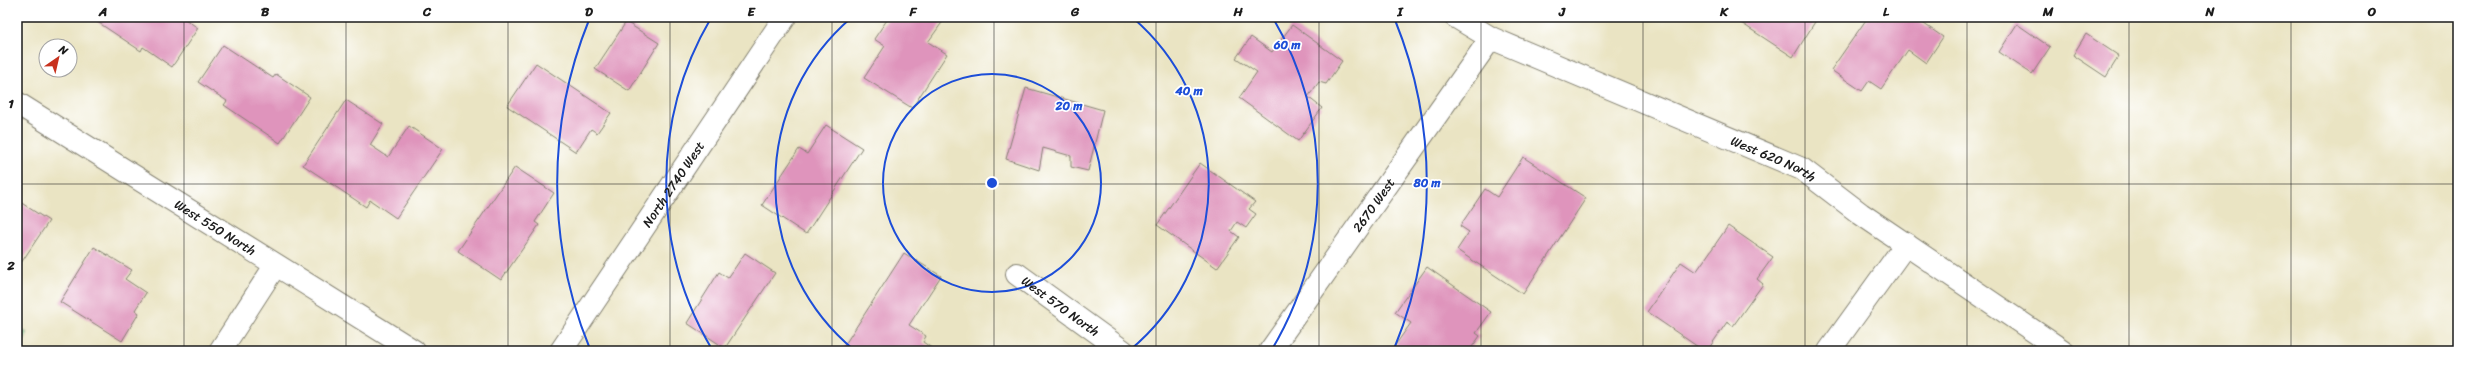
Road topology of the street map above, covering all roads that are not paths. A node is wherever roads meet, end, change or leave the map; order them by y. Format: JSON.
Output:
{"nodes":[{"id":1,"x":785,"y":17,"type":"edge"},
{"id":2,"x":1456,"y":17,"type":"edge"},
{"id":3,"x":1492,"y":38,"type":"junction"},
{"id":4,"x":17,"y":103,"type":"edge"},
{"id":5,"x":1906,"y":244,"type":"junction"},
{"id":6,"x":275,"y":266,"type":"junction"},
{"id":7,"x":1018,"y":274,"type":"dead end"},
{"id":8,"x":220,"y":351,"type":"edge"},
{"id":9,"x":414,"y":351,"type":"edge"},
{"id":10,"x":561,"y":351,"type":"edge"},
{"id":11,"x":1123,"y":351,"type":"edge"},
{"id":12,"x":1270,"y":351,"type":"edge"},
{"id":13,"x":1829,"y":351,"type":"edge"},
{"id":14,"x":2063,"y":351,"type":"edge"}],
"edges":[{"from":1,"to":10,"type":"street","name":"North 2740 West"},
{"from":2,"to":3,"type":"street","name":"West 620 North"},
{"from":3,"to":5,"type":"street","name":"West 620 North"},
{"from":3,"to":12,"type":"street","name":"2670 West"},
{"from":4,"to":6,"type":"street","name":"West 550 North"},
{"from":5,"to":13,"type":"street"},
{"from":5,"to":14,"type":"street","name":"West 620 North"},
{"from":6,"to":8,"type":"street"},
{"from":6,"to":9,"type":"street","name":"West 550 North"},
{"from":7,"to":11,"type":"street","name":"West 570 North"}]}
